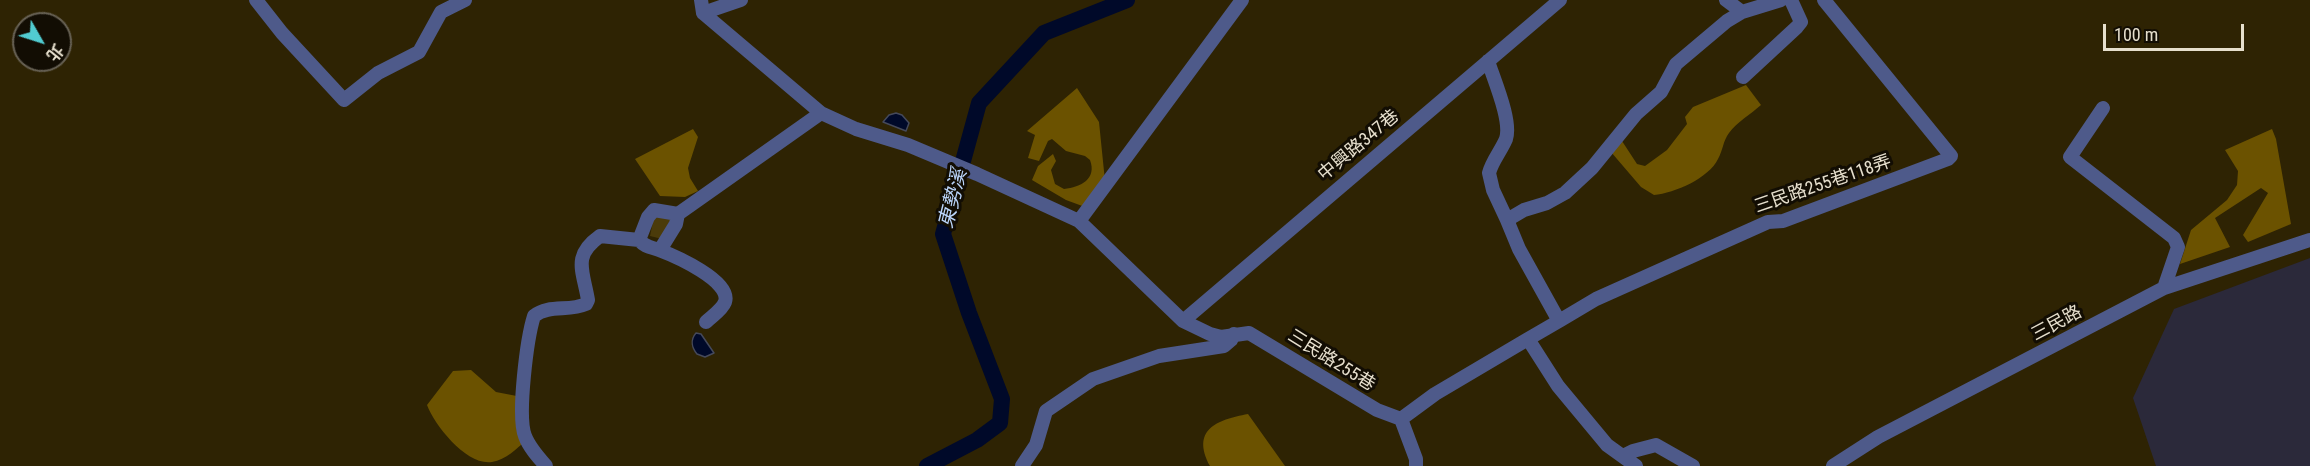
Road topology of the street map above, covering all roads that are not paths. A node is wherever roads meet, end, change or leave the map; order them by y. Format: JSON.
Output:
{"nodes":[{"id":1,"x":256,"y":0,"type":"edge"},
{"id":2,"x":465,"y":0,"type":"edge"},
{"id":3,"x":741,"y":0,"type":"edge"},
{"id":4,"x":1242,"y":0,"type":"edge"},
{"id":5,"x":1560,"y":0,"type":"edge"},
{"id":6,"x":1726,"y":0,"type":"edge"},
{"id":7,"x":1781,"y":0,"type":"edge"},
{"id":8,"x":1791,"y":0,"type":"edge"},
{"id":9,"x":1824,"y":0,"type":"edge"},
{"id":10,"x":702,"y":6,"type":"edge"},
{"id":11,"x":1742,"y":12,"type":"junction"},
{"id":12,"x":1488,"y":61,"type":"junction"},
{"id":13,"x":1743,"y":77,"type":"dead end"},
{"id":14,"x":2103,"y":108,"type":"dead end"},
{"id":15,"x":821,"y":113,"type":"junction"},
{"id":16,"x":678,"y":214,"type":"junction"},
{"id":17,"x":1507,"y":220,"type":"junction"},
{"id":18,"x":1079,"y":221,"type":"junction"},
{"id":19,"x":639,"y":240,"type":"junction"},
{"id":20,"x":2310,"y":240,"type":"edge"},
{"id":21,"x":660,"y":250,"type":"junction"},
{"id":22,"x":2164,"y":288,"type":"junction"},
{"id":23,"x":1184,"y":321,"type":"junction"},
{"id":24,"x":1559,"y":321,"type":"junction"},
{"id":25,"x":706,"y":322,"type":"dead end"},
{"id":26,"x":1234,"y":334,"type":"junction"},
{"id":27,"x":1528,"y":339,"type":"junction"},
{"id":28,"x":1401,"y":419,"type":"junction"},
{"id":29,"x":1623,"y":456,"type":"junction"},
{"id":30,"x":546,"y":466,"type":"edge"},
{"id":31,"x":1022,"y":466,"type":"edge"},
{"id":32,"x":1416,"y":466,"type":"edge"},
{"id":33,"x":1636,"y":466,"type":"edge"},
{"id":34,"x":1694,"y":466,"type":"edge"},
{"id":35,"x":1833,"y":466,"type":"edge"}],
"edges":[{"from":1,"to":2,"type":"street"},
{"from":3,"to":10,"type":"street"},
{"from":4,"to":18,"type":"street"},
{"from":5,"to":12,"type":"street","name":"中興路347巷"},
{"from":6,"to":11,"type":"street"},
{"from":7,"to":11,"type":"street"},
{"from":8,"to":13,"type":"street"},
{"from":9,"to":24,"type":"street","name":"三民路255巷118弄"},
{"from":10,"to":15,"type":"street","name":"三民路255巷"},
{"from":11,"to":17,"type":"street"},
{"from":12,"to":17,"type":"street"},
{"from":12,"to":23,"type":"street","name":"中興路347巷"},
{"from":14,"to":22,"type":"street"},
{"from":15,"to":16,"type":"street"},
{"from":15,"to":18,"type":"street","name":"三民路255巷"},
{"from":16,"to":19,"type":"street"},
{"from":16,"to":21,"type":"street"},
{"from":17,"to":24,"type":"street"},
{"from":18,"to":23,"type":"street","name":"三民路255巷"},
{"from":19,"to":21,"type":"street"},
{"from":19,"to":30,"type":"street"},
{"from":20,"to":22,"type":"street","name":"三民路"},
{"from":21,"to":25,"type":"street"},
{"from":22,"to":35,"type":"street","name":"三民路"},
{"from":23,"to":26,"type":"street","name":"三民路255巷"},
{"from":24,"to":27,"type":"street"},
{"from":26,"to":28,"type":"street","name":"三民路255巷"},
{"from":26,"to":31,"type":"street"},
{"from":27,"to":28,"type":"street"},
{"from":27,"to":29,"type":"street"},
{"from":28,"to":32,"type":"street"},
{"from":29,"to":33,"type":"street"},
{"from":29,"to":34,"type":"street"}]}
